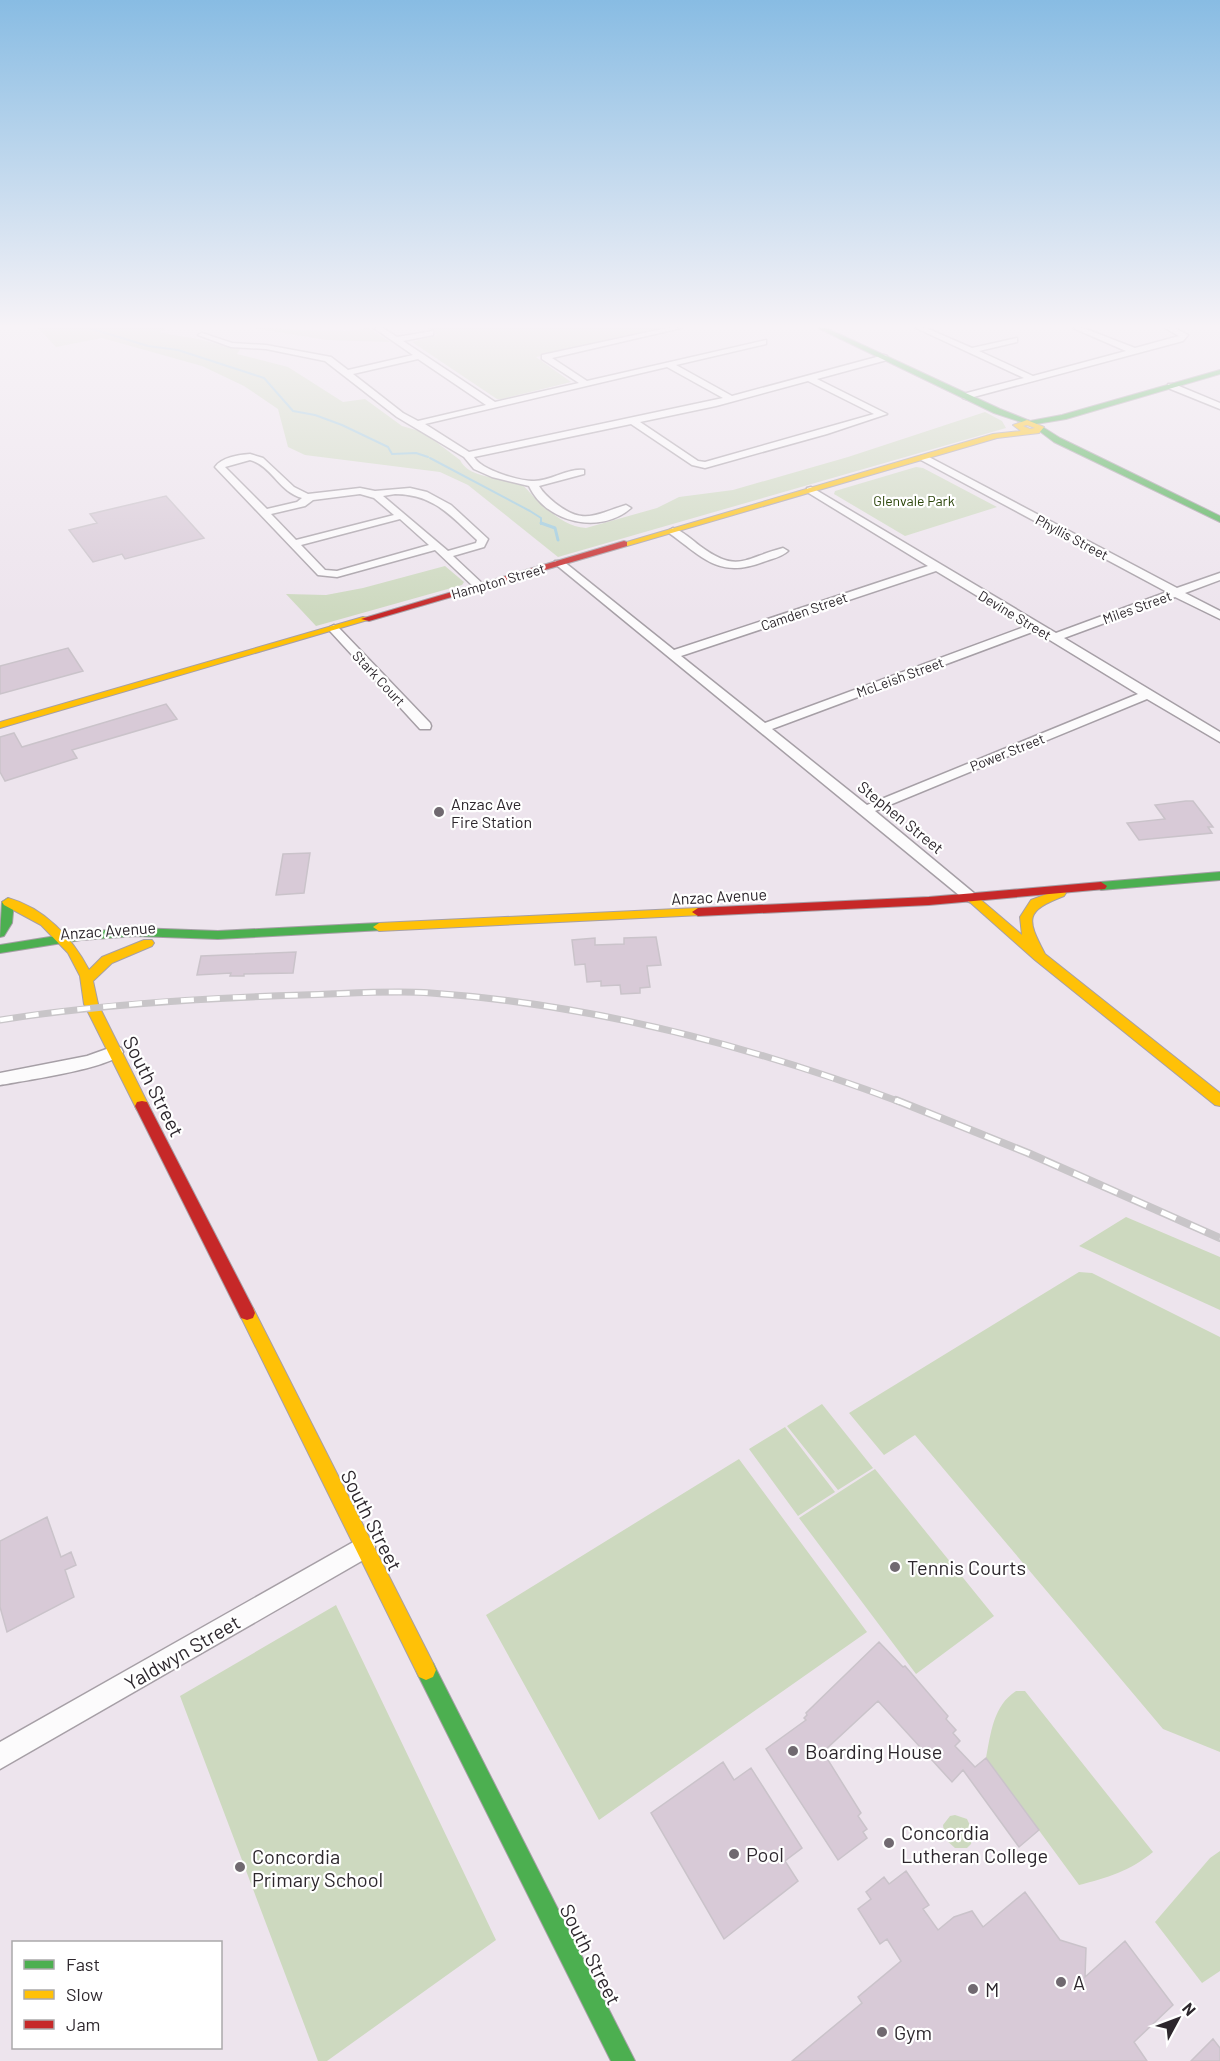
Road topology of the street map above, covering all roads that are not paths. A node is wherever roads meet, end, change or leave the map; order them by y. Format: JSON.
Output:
{"nodes":[{"id":1,"x":415,"y":424,"type":"edge"},
{"id":2,"x":616,"y":424,"type":"edge"},
{"id":3,"x":638,"y":424,"type":"edge"},
{"id":4,"x":849,"y":424,"type":"edge"},
{"id":5,"x":1023,"y":424,"type":"edge"},
{"id":6,"x":1039,"y":424,"type":"edge"},
{"id":7,"x":1029,"y":427,"type":"junction"},
{"id":8,"x":468,"y":455,"type":"junction"},
{"id":9,"x":924,"y":458,"type":"junction"},
{"id":10,"x":581,"y":472,"type":"dead end"},
{"id":11,"x":534,"y":484,"type":"junction"},
{"id":12,"x":811,"y":490,"type":"junction"},
{"id":13,"x":376,"y":494,"type":"junction"},
{"id":14,"x":310,"y":497,"type":"junction"},
{"id":15,"x":626,"y":508,"type":"dead end"},
{"id":16,"x":265,"y":513,"type":"junction"},
{"id":17,"x":401,"y":516,"type":"junction"},
{"id":18,"x":1220,"y":519,"type":"edge"},
{"id":19,"x":673,"y":531,"type":"junction"},
{"id":20,"x":294,"y":544,"type":"junction"},
{"id":21,"x":435,"y":547,"type":"junction"},
{"id":22,"x":783,"y":551,"type":"dead end"},
{"id":23,"x":445,"y":555,"type":"junction"},
{"id":24,"x":559,"y":563,"type":"junction"},
{"id":25,"x":936,"y":567,"type":"junction"},
{"id":26,"x":1220,"y":576,"type":"edge"},
{"id":27,"x":479,"y":586,"type":"junction"},
{"id":28,"x":1176,"y":593,"type":"junction"},
{"id":29,"x":1220,"y":616,"type":"edge"},
{"id":30,"x":1035,"y":627,"type":"junction"},
{"id":31,"x":334,"y":629,"type":"junction"},
{"id":32,"x":1054,"y":638,"type":"junction"},
{"id":33,"x":672,"y":655,"type":"junction"},
{"id":34,"x":1148,"y":694,"type":"junction"},
{"id":35,"x":0,"y":725,"type":"edge"},
{"id":36,"x":425,"y":726,"type":"dead end"},
{"id":37,"x":765,"y":727,"type":"junction"},
{"id":38,"x":1220,"y":738,"type":"edge"},
{"id":39,"x":866,"y":810,"type":"junction"},
{"id":40,"x":1220,"y":876,"type":"edge"},
{"id":41,"x":1084,"y":887,"type":"junction"},
{"id":42,"x":970,"y":897,"type":"junction"},
{"id":43,"x":4,"y":899,"type":"edge"},
{"id":44,"x":0,"y":933,"type":"edge"},
{"id":45,"x":218,"y":935,"type":"junction"},
{"id":46,"x":66,"y":942,"type":"junction"},
{"id":47,"x":148,"y":943,"type":"junction"},
{"id":48,"x":0,"y":949,"type":"edge"},
{"id":49,"x":53,"y":949,"type":"junction"},
{"id":50,"x":1040,"y":957,"type":"junction"},
{"id":51,"x":0,"y":959,"type":"edge"},
{"id":52,"x":87,"y":979,"type":"junction"},
{"id":53,"x":74,"y":984,"type":"dead end"},
{"id":54,"x":88,"y":997,"type":"junction"},
{"id":55,"x":115,"y":1052,"type":"junction"},
{"id":56,"x":0,"y":1079,"type":"edge"},
{"id":57,"x":1220,"y":1101,"type":"edge"},
{"id":58,"x":364,"y":1548,"type":"junction"},
{"id":59,"x":0,"y":1756,"type":"edge"},
{"id":60,"x":623,"y":2061,"type":"edge"}],
"edges":[{"from":1,"to":8,"type":"street"},
{"from":2,"to":8,"type":"street"},
{"from":3,"to":4,"type":"street"},
{"from":5,"to":7,"type":"main road"},
{"from":6,"to":7,"type":"main road","name":"Hampton Street"},
{"from":7,"to":9,"type":"main road","name":"Hampton Street"},
{"from":7,"to":18,"type":"main road"},
{"from":8,"to":11,"type":"street"},
{"from":9,"to":12,"type":"main road","name":"Hampton Street"},
{"from":9,"to":28,"type":"street","name":"Phyllis Street"},
{"from":10,"to":11,"type":"street"},
{"from":11,"to":15,"type":"street"},
{"from":12,"to":19,"type":"main road","name":"Hampton Street"},
{"from":12,"to":25,"type":"street","name":"Devine Street"},
{"from":13,"to":14,"type":"street"},
{"from":13,"to":17,"type":"street"},
{"from":13,"to":23,"type":"street"},
{"from":14,"to":16,"type":"street"},
{"from":14,"to":16,"type":"street"},
{"from":16,"to":20,"type":"street"},
{"from":17,"to":20,"type":"street"},
{"from":17,"to":21,"type":"street"},
{"from":19,"to":22,"type":"street"},
{"from":19,"to":24,"type":"main road","name":"Hampton Street"},
{"from":20,"to":21,"type":"street"},
{"from":21,"to":23,"type":"street"},
{"from":23,"to":27,"type":"street"},
{"from":24,"to":27,"type":"main road","name":"Hampton Street"},
{"from":24,"to":33,"type":"street","name":"Stephen Street"},
{"from":25,"to":30,"type":"street","name":"Devine Street"},
{"from":25,"to":33,"type":"street","name":"Camden Street"},
{"from":26,"to":28,"type":"street","name":"Miles Street"},
{"from":27,"to":31,"type":"main road","name":"Hampton Street"},
{"from":28,"to":29,"type":"street","name":"Phyllis Street"},
{"from":28,"to":32,"type":"street","name":"Miles Street"},
{"from":30,"to":32,"type":"street","name":"Devine Street"},
{"from":30,"to":37,"type":"street","name":"McLeish Street"},
{"from":31,"to":35,"type":"main road","name":"Hampton Street"},
{"from":31,"to":36,"type":"street","name":"Stark Court"},
{"from":32,"to":34,"type":"street","name":"Devine Street"},
{"from":33,"to":37,"type":"street","name":"Stephen Street"},
{"from":34,"to":38,"type":"street","name":"Devine Street"},
{"from":34,"to":39,"type":"street","name":"Power Street"},
{"from":37,"to":39,"type":"street","name":"Stephen Street"},
{"from":39,"to":42,"type":"street","name":"Stephen Street"},
{"from":40,"to":41,"type":"main road","name":"Anzac Avenue"},
{"from":41,"to":42,"type":"main road","name":"Anzac Avenue"},
{"from":41,"to":50,"type":"main road"},
{"from":42,"to":45,"type":"main road","name":"Anzac Avenue"},
{"from":42,"to":50,"type":"main road","name":"Stephen Street"},
{"from":43,"to":44,"type":"main road"},
{"from":43,"to":46,"type":"main road","name":"South Street"},
{"from":43,"to":49,"type":"main road"},
{"from":45,"to":46,"type":"main road","name":"Anzac Avenue"},
{"from":45,"to":47,"type":"main road","name":"Anzac Avenue"},
{"from":46,"to":47,"type":"main road","name":"Anzac Avenue"},
{"from":46,"to":49,"type":"main road","name":"Anzac Avenue"},
{"from":46,"to":52,"type":"main road","name":"South Street"},
{"from":47,"to":52,"type":"main road"},
{"from":48,"to":49,"type":"main road","name":"Anzac Avenue"},
{"from":49,"to":51,"type":"main road","name":"Anzac Avenue"},
{"from":50,"to":57,"type":"main road","name":"Stephen Street"},
{"from":52,"to":54,"type":"main road","name":"South Street"},
{"from":53,"to":54,"type":"main road","name":"South Street"},
{"from":54,"to":55,"type":"main road","name":"South Street"},
{"from":55,"to":56,"type":"street"},
{"from":55,"to":58,"type":"main road","name":"South Street"},
{"from":58,"to":59,"type":"street","name":"Yaldwyn Street"},
{"from":58,"to":60,"type":"main road","name":"South Street"}]}
